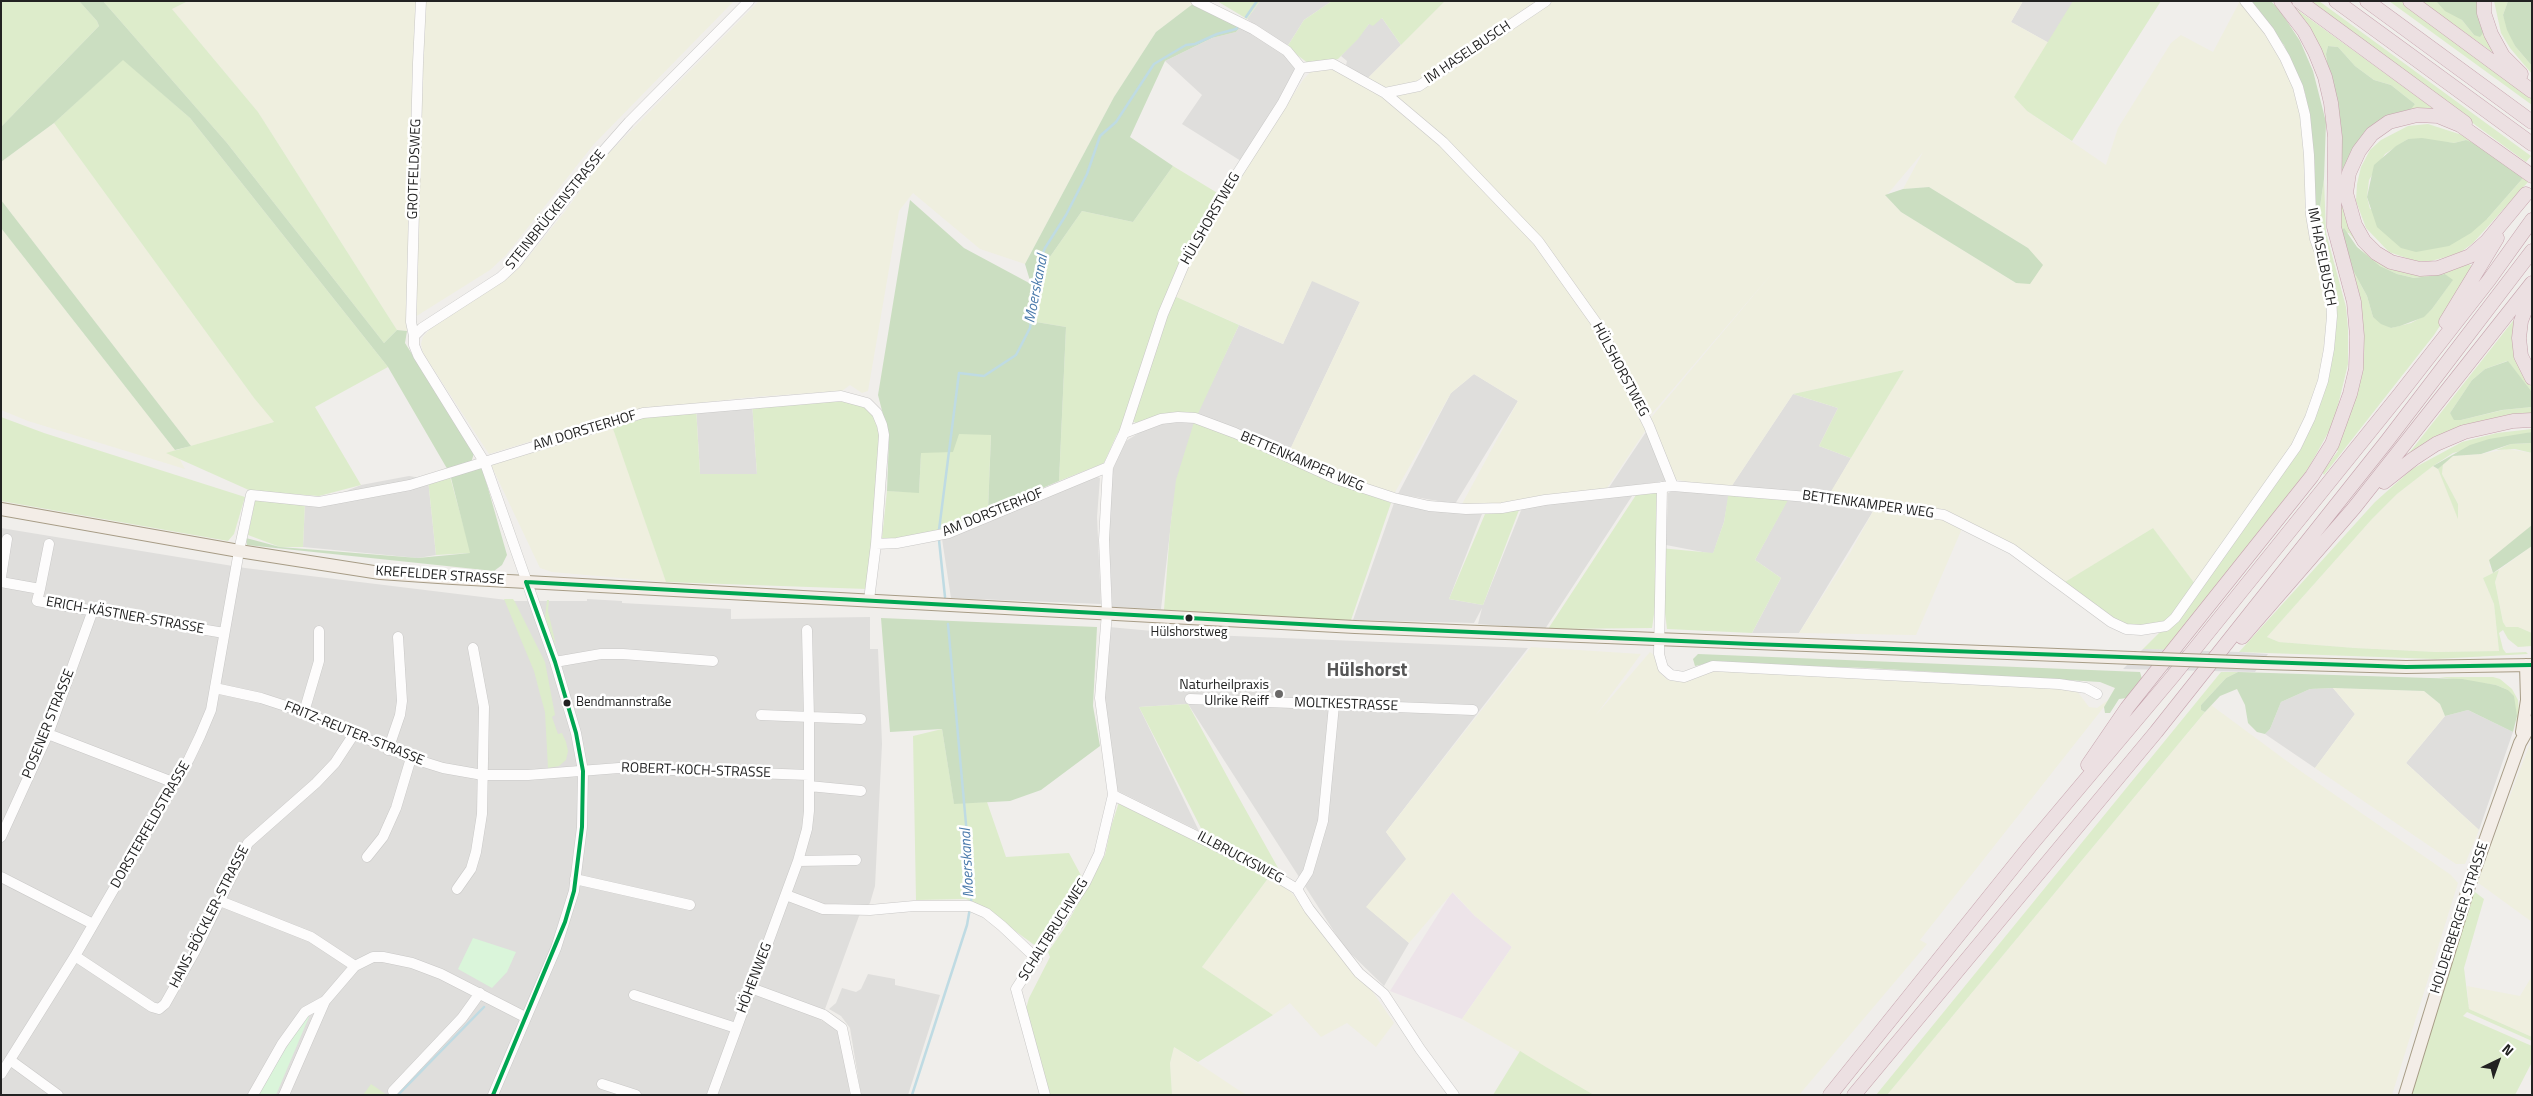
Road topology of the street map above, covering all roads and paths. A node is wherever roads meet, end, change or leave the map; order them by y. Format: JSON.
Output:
{"nodes":[{"id":1,"x":422,"y":1,"type":"edge"},
{"id":2,"x":749,"y":1,"type":"edge"},
{"id":3,"x":1196,"y":1,"type":"edge"},
{"id":4,"x":1546,"y":1,"type":"edge"},
{"id":5,"x":2245,"y":1,"type":"edge"},
{"id":6,"x":2281,"y":1,"type":"edge"},
{"id":7,"x":2299,"y":1,"type":"edge"},
{"id":8,"x":2336,"y":1,"type":"edge"},
{"id":9,"x":2367,"y":1,"type":"edge"},
{"id":10,"x":2410,"y":1,"type":"edge"},
{"id":11,"x":2484,"y":1,"type":"edge"},
{"id":12,"x":1302,"y":68,"type":"junction"},
{"id":13,"x":2532,"y":86,"type":"edge"},
{"id":14,"x":2532,"y":91,"type":"edge"},
{"id":15,"x":1385,"y":93,"type":"junction"},
{"id":16,"x":2532,"y":122,"type":"edge"},
{"id":17,"x":2532,"y":144,"type":"edge"},
{"id":18,"x":2502,"y":153,"type":"junction"},
{"id":19,"x":2527,"y":172,"type":"edge"},
{"id":20,"x":2529,"y":189,"type":"edge"},
{"id":21,"x":2532,"y":220,"type":"edge"},
{"id":22,"x":2532,"y":252,"type":"edge"},
{"id":23,"x":2532,"y":283,"type":"edge"},
{"id":24,"x":2532,"y":293,"type":"edge"},
{"id":25,"x":414,"y":336,"type":"junction"},
{"id":26,"x":2532,"y":378,"type":"edge"},
{"id":27,"x":2400,"y":394,"type":"junction"},
{"id":28,"x":2532,"y":420,"type":"edge"},
{"id":29,"x":1124,"y":433,"type":"junction"},
{"id":30,"x":485,"y":463,"type":"junction"},
{"id":31,"x":1108,"y":467,"type":"junction"},
{"id":32,"x":1668,"y":486,"type":"junction"},
{"id":33,"x":1,"y":510,"type":"edge"},
{"id":34,"x":8,"y":539,"type":"dead end"},
{"id":35,"x":49,"y":544,"type":"dead end"},
{"id":36,"x":876,"y":544,"type":"junction"},
{"id":37,"x":239,"y":552,"type":"junction"},
{"id":38,"x":2303,"y":568,"type":"junction"},
{"id":39,"x":1,"y":577,"type":"edge"},
{"id":40,"x":1,"y":582,"type":"edge"},
{"id":41,"x":526,"y":582,"type":"junction"},
{"id":42,"x":40,"y":589,"type":"junction"},
{"id":43,"x":2080,"y":599,"type":"joint"},
{"id":44,"x":869,"y":600,"type":"junction"},
{"id":45,"x":92,"y":610,"type":"junction"},
{"id":46,"x":1107,"y":613,"type":"junction"},
{"id":47,"x":807,"y":630,"type":"dead end"},
{"id":48,"x":319,"y":631,"type":"dead end"},
{"id":49,"x":224,"y":633,"type":"junction"},
{"id":50,"x":398,"y":637,"type":"dead end"},
{"id":51,"x":1659,"y":640,"type":"junction"},
{"id":52,"x":474,"y":648,"type":"dead end"},
{"id":53,"x":713,"y":661,"type":"dead end"},
{"id":54,"x":555,"y":662,"type":"junction"},
{"id":55,"x":2529,"y":665,"type":"edge"},
{"id":56,"x":215,"y":688,"type":"junction"},
{"id":57,"x":2097,"y":694,"type":"dead end"},
{"id":58,"x":1190,"y":699,"type":"dead end"},
{"id":59,"x":1334,"y":705,"type":"junction"},
{"id":60,"x":1473,"y":710,"type":"dead end"},
{"id":61,"x":304,"y":712,"type":"junction"},
{"id":62,"x":762,"y":715,"type":"dead end"},
{"id":63,"x":809,"y":718,"type":"junction"},
{"id":64,"x":861,"y":719,"type":"dead end"},
{"id":65,"x":2532,"y":722,"type":"edge"},
{"id":66,"x":2156,"y":732,"type":"junction"},
{"id":67,"x":48,"y":734,"type":"junction"},
{"id":68,"x":354,"y":734,"type":"junction"},
{"id":69,"x":2520,"y":743,"type":"junction"},
{"id":70,"x":388,"y":750,"type":"junction"},
{"id":71,"x":410,"y":758,"type":"junction"},
{"id":72,"x":583,"y":772,"type":"junction"},
{"id":73,"x":483,"y":775,"type":"junction"},
{"id":74,"x":809,"y":775,"type":"junction"},
{"id":75,"x":175,"y":783,"type":"junction"},
{"id":76,"x":809,"y":786,"type":"junction"},
{"id":77,"x":861,"y":791,"type":"dead end"},
{"id":78,"x":1114,"y":795,"type":"junction"},
{"id":79,"x":1,"y":837,"type":"edge"},
{"id":80,"x":2030,"y":846,"type":"junction"},
{"id":81,"x":367,"y":857,"type":"dead end"},
{"id":82,"x":856,"y":860,"type":"dead end"},
{"id":83,"x":798,"y":861,"type":"junction"},
{"id":84,"x":1,"y":877,"type":"edge"},
{"id":85,"x":575,"y":879,"type":"junction"},
{"id":86,"x":457,"y":889,"type":"dead end"},
{"id":87,"x":1297,"y":890,"type":"junction"},
{"id":88,"x":786,"y":895,"type":"junction"},
{"id":89,"x":220,"y":900,"type":"junction"},
{"id":90,"x":690,"y":905,"type":"dead end"},
{"id":91,"x":93,"y":924,"type":"junction"},
{"id":92,"x":75,"y":956,"type":"junction"},
{"id":93,"x":1037,"y":959,"type":"junction"},
{"id":94,"x":355,"y":966,"type":"junction"},
{"id":95,"x":751,"y":988,"type":"junction"},
{"id":96,"x":480,"y":993,"type":"junction"},
{"id":97,"x":634,"y":995,"type":"dead end"},
{"id":98,"x":325,"y":1001,"type":"junction"},
{"id":99,"x":525,"y":1017,"type":"junction"},
{"id":100,"x":736,"y":1028,"type":"junction"},
{"id":101,"x":10,"y":1060,"type":"junction"},
{"id":102,"x":1,"y":1074,"type":"edge"},
{"id":103,"x":602,"y":1084,"type":"dead end"},
{"id":104,"x":393,"y":1091,"type":"dead end"},
{"id":105,"x":58,"y":1095,"type":"edge"},
{"id":106,"x":253,"y":1095,"type":"edge"},
{"id":107,"x":284,"y":1095,"type":"edge"},
{"id":108,"x":493,"y":1095,"type":"edge"},
{"id":109,"x":636,"y":1095,"type":"edge"},
{"id":110,"x":712,"y":1095,"type":"edge"},
{"id":111,"x":856,"y":1095,"type":"edge"},
{"id":112,"x":1045,"y":1095,"type":"edge"},
{"id":113,"x":1454,"y":1095,"type":"edge"},
{"id":114,"x":1830,"y":1095,"type":"edge"},
{"id":115,"x":1854,"y":1095,"type":"edge"},
{"id":116,"x":2404,"y":1095,"type":"edge"}],
"edges":[{"from":1,"to":25,"type":"street","name":"GROTFELDSWEG"},
{"from":2,"to":25,"type":"street","name":"STEINBRÜCKENSTRASSE"},
{"from":3,"to":12,"type":"street"},
{"from":4,"to":15,"type":"street","name":"IM HASELBUSCH"},
{"from":5,"to":43,"type":"street","name":"IM HASELBUSCH"},
{"from":6,"to":80,"type":"highway"},
{"from":7,"to":18,"type":"highway"},
{"from":8,"to":17,"type":"highway"},
{"from":9,"to":16,"type":"highway"},
{"from":10,"to":14,"type":"highway"},
{"from":11,"to":13,"type":"highway"},
{"from":12,"to":15,"type":"street","name":"HÜLSHORSTWEG"},
{"from":12,"to":29,"type":"street","name":"HÜLSHORSTWEG"},
{"from":15,"to":32,"type":"street","name":"HÜLSHORSTWEG"},
{"from":18,"to":19,"type":"highway"},
{"from":18,"to":20,"type":"highway"},
{"from":20,"to":27,"type":"highway"},
{"from":21,"to":27,"type":"highway"},
{"from":22,"to":66,"type":"highway"},
{"from":23,"to":38,"type":"highway"},
{"from":24,"to":26,"type":"highway"},
{"from":25,"to":30,"type":"street"},
{"from":27,"to":80,"type":"highway"},
{"from":28,"to":38,"type":"highway"},
{"from":29,"to":31,"type":"street","name":"HÜLSHORSTWEG"},
{"from":29,"to":32,"type":"street","name":"BETTENKAMPER WEG"},
{"from":30,"to":36,"type":"street","name":"AM DORSTERHOF"},
{"from":30,"to":37,"type":"street","name":"AM DORSTERHOF"},
{"from":30,"to":41,"type":"street"},
{"from":31,"to":36,"type":"street","name":"AM DORSTERHOF"},
{"from":31,"to":46,"type":"street","name":"HÜLSHORSTWEG"},
{"from":32,"to":43,"type":"street","name":"BETTENKAMPER WEG"},
{"from":32,"to":51,"type":"street"},
{"from":33,"to":37,"type":"main road","name":"KREFELDER STRASSE"},
{"from":34,"to":39,"type":"street"},
{"from":35,"to":42,"type":"street","name":"ERICH-KÄSTNER-STRASSE"},
{"from":36,"to":44,"type":"street","name":"AM DORSTERHOF"},
{"from":37,"to":41,"type":"main road","name":"KREFELDER STRASSE"},
{"from":37,"to":49,"type":"street","name":"DORSTERFELDSTRASSE"},
{"from":38,"to":66,"type":"highway"},
{"from":40,"to":42,"type":"street","name":"ERICH-KÄSTNER-STRASSE"},
{"from":41,"to":44,"type":"main road","name":"KREFELDER STRASSE"},
{"from":41,"to":54,"type":"street"},
{"from":42,"to":45,"type":"street","name":"ERICH-KÄSTNER-STRASSE"},
{"from":44,"to":46,"type":"main road","name":"KREFELDER STRASSE"},
{"from":45,"to":49,"type":"street","name":"ERICH-KÄSTNER-STRASSE"},
{"from":45,"to":67,"type":"street","name":"POSENER STRASSE"},
{"from":46,"to":51,"type":"main road","name":"KREFELDER STRASSE"},
{"from":46,"to":78,"type":"street"},
{"from":47,"to":63,"type":"street","name":"HÖHENWEG"},
{"from":48,"to":61,"type":"street"},
{"from":49,"to":56,"type":"street","name":"DORSTERFELDSTRASSE"},
{"from":50,"to":70,"type":"street"},
{"from":51,"to":55,"type":"main road","name":"KREFELDER STRASSE","bridge":true},
{"from":51,"to":57,"type":"street"},
{"from":52,"to":73,"type":"street"},
{"from":53,"to":54,"type":"street"},
{"from":54,"to":72,"type":"street"},
{"from":55,"to":69,"type":"main road","name":"HOLDERBERGER STRASSE"},
{"from":56,"to":61,"type":"street","name":"FRITZ-REUTER-STRASSE"},
{"from":56,"to":75,"type":"street","name":"DORSTERFELDSTRASSE"},
{"from":58,"to":59,"type":"street","name":"MOLTKESTRASSE"},
{"from":59,"to":60,"type":"street","name":"MOLTKESTRASSE"},
{"from":59,"to":87,"type":"street"},
{"from":61,"to":68,"type":"street","name":"FRITZ-REUTER-STRASSE"},
{"from":62,"to":63,"type":"street"},
{"from":63,"to":64,"type":"street"},
{"from":63,"to":74,"type":"street","name":"HÖHENWEG"},
{"from":65,"to":69,"type":"main road","name":"HOLDERBERGER STRASSE"},
{"from":66,"to":115,"type":"highway"},
{"from":67,"to":75,"type":"street"},
{"from":67,"to":79,"type":"street","name":"POSENER STRASSE"},
{"from":68,"to":70,"type":"street","name":"FRITZ-REUTER-STRASSE"},
{"from":68,"to":89,"type":"street","name":"HANS-BÖCKLER-STRASSE"},
{"from":69,"to":116,"type":"main road","name":"HOLDERBERGER STRASSE"},
{"from":70,"to":71,"type":"street","name":"FRITZ-REUTER-STRASSE"},
{"from":71,"to":73,"type":"street","name":"FRITZ-REUTER-STRASSE"},
{"from":71,"to":81,"type":"street"},
{"from":72,"to":73,"type":"street","name":"FRITZ-REUTER-STRASSE"},
{"from":72,"to":74,"type":"street","name":"ROBERT-KOCH-STRASSE"},
{"from":72,"to":85,"type":"street"},
{"from":73,"to":86,"type":"street"},
{"from":74,"to":76,"type":"street","name":"HÖHENWEG"},
{"from":75,"to":91,"type":"street","name":"DORSTERFELDSTRASSE"},
{"from":76,"to":77,"type":"street"},
{"from":76,"to":83,"type":"street","name":"HÖHENWEG"},
{"from":78,"to":87,"type":"street","name":"ILLBRUCKSWEG"},
{"from":78,"to":93,"type":"street","name":"SCHALTBRUCHWEG"},
{"from":80,"to":114,"type":"highway"},
{"from":82,"to":83,"type":"street"},
{"from":83,"to":88,"type":"street","name":"HÖHENWEG"},
{"from":84,"to":91,"type":"street"},
{"from":85,"to":90,"type":"street"},
{"from":85,"to":99,"type":"street"},
{"from":87,"to":113,"type":"street","name":"ILLBRUCKSWEG"},
{"from":88,"to":93,"type":"street"},
{"from":88,"to":95,"type":"street","name":"HÖHENWEG"},
{"from":89,"to":92,"type":"street","name":"HANS-BÖCKLER-STRASSE"},
{"from":89,"to":94,"type":"street"},
{"from":91,"to":92,"type":"street","name":"DORSTERFELDSTRASSE"},
{"from":92,"to":101,"type":"street","name":"DORSTERFELDSTRASSE"},
{"from":93,"to":112,"type":"street","name":"SCHALTBRUCHWEG"},
{"from":94,"to":96,"type":"street"},
{"from":94,"to":98,"type":"street"},
{"from":95,"to":100,"type":"street","name":"HÖHENWEG"},
{"from":95,"to":111,"type":"street"},
{"from":96,"to":99,"type":"street"},
{"from":96,"to":104,"type":"street"},
{"from":97,"to":100,"type":"street"},
{"from":98,"to":106,"type":"street"},
{"from":98,"to":107,"type":"street"},
{"from":99,"to":108,"type":"street"},
{"from":100,"to":110,"type":"street","name":"HÖHENWEG"},
{"from":101,"to":102,"type":"street","name":"DORSTERFELDSTRASSE"},
{"from":101,"to":105,"type":"street"},
{"from":103,"to":109,"type":"street"}]}
